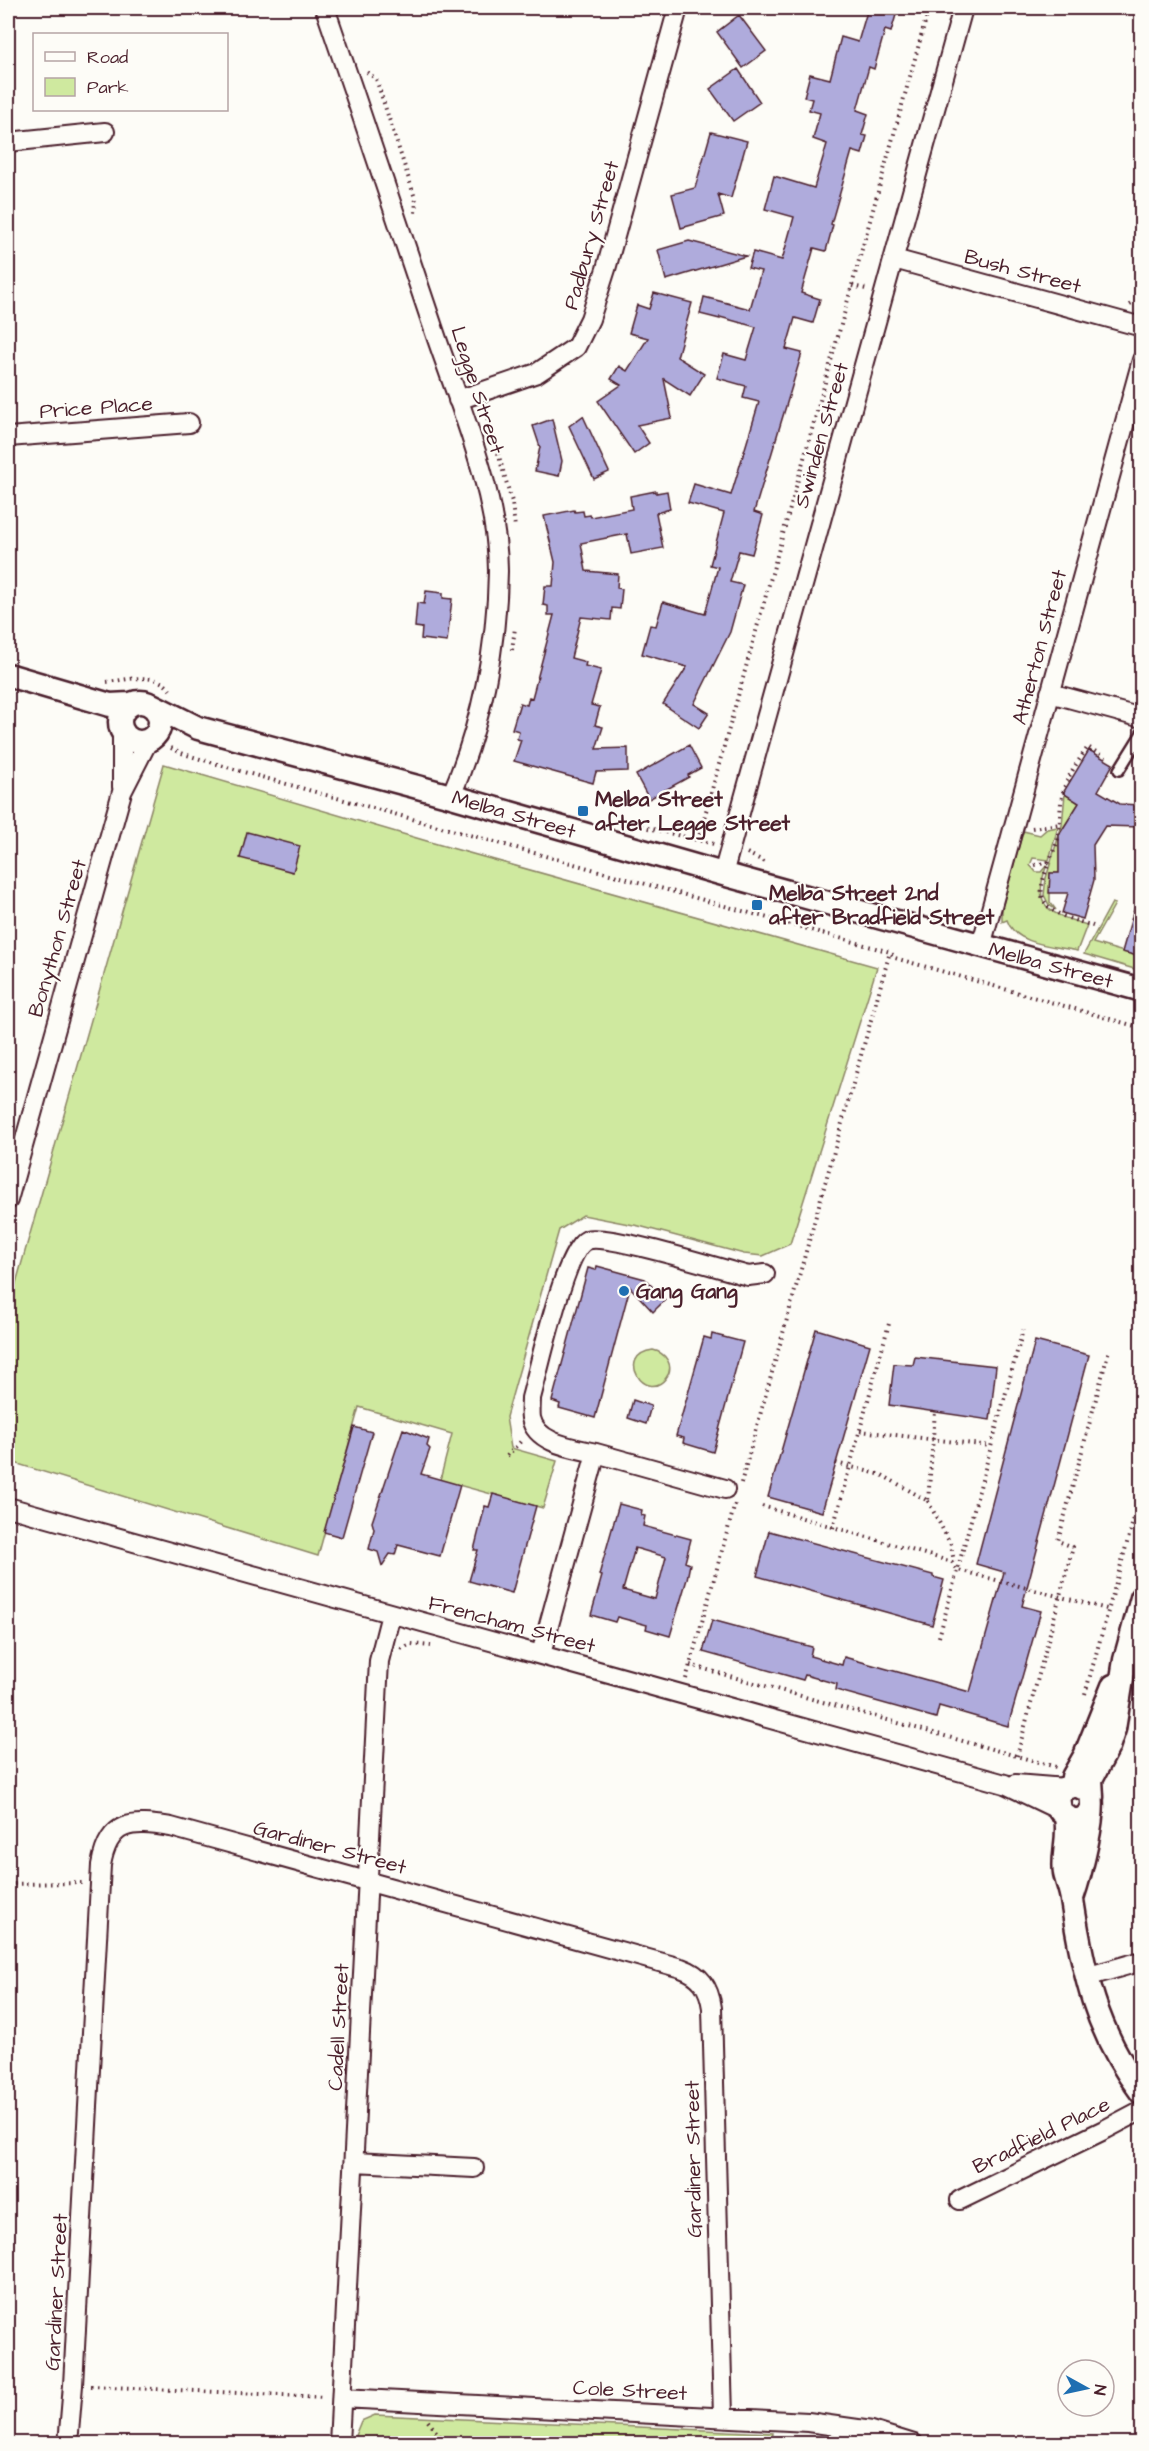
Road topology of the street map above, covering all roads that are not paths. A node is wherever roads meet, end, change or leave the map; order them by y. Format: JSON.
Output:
{"nodes":[{"id":1,"x":325,"y":8,"type":"edge"},
{"id":2,"x":678,"y":8,"type":"edge"},
{"id":3,"x":963,"y":8,"type":"edge"},
{"id":4,"x":105,"y":132,"type":"dead end"},
{"id":5,"x":8,"y":142,"type":"edge"},
{"id":6,"x":894,"y":259,"type":"junction"},
{"id":7,"x":1142,"y":327,"type":"edge"},
{"id":8,"x":1142,"y":360,"type":"edge"},
{"id":9,"x":458,"y":400,"type":"junction"},
{"id":10,"x":189,"y":423,"type":"dead end"},
{"id":11,"x":8,"y":437,"type":"edge"},
{"id":12,"x":8,"y":675,"type":"edge"},
{"id":13,"x":1050,"y":693,"type":"junction"},
{"id":14,"x":86,"y":699,"type":"junction"},
{"id":15,"x":141,"y":705,"type":"junction"},
{"id":16,"x":1142,"y":718,"type":"edge"},
{"id":17,"x":198,"y":728,"type":"junction"},
{"id":18,"x":122,"y":730,"type":"junction"},
{"id":19,"x":1142,"y":733,"type":"edge"},
{"id":20,"x":158,"y":742,"type":"junction"},
{"id":21,"x":1120,"y":768,"type":"road end"},
{"id":22,"x":122,"y":792,"type":"junction"},
{"id":23,"x":451,"y":796,"type":"junction"},
{"id":24,"x":723,"y":874,"type":"junction"},
{"id":25,"x":981,"y":946,"type":"junction"},
{"id":26,"x":1142,"y":990,"type":"edge"},
{"id":27,"x":8,"y":1200,"type":"edge"},
{"id":28,"x":765,"y":1274,"type":"dead end"},
{"id":29,"x":596,"y":1453,"type":"junction"},
{"id":30,"x":725,"y":1489,"type":"dead end"},
{"id":31,"x":8,"y":1507,"type":"edge"},
{"id":32,"x":1142,"y":1598,"type":"edge"},
{"id":33,"x":391,"y":1614,"type":"junction"},
{"id":34,"x":541,"y":1654,"type":"junction"},
{"id":35,"x":1125,"y":1660,"type":"junction"},
{"id":36,"x":1062,"y":1782,"type":"junction"},
{"id":37,"x":1005,"y":1784,"type":"junction"},
{"id":38,"x":1092,"y":1805,"type":"junction"},
{"id":39,"x":1063,"y":1814,"type":"junction"},
{"id":40,"x":368,"y":1881,"type":"junction"},
{"id":41,"x":1072,"y":1898,"type":"junction"},
{"id":42,"x":1142,"y":1961,"type":"edge"},
{"id":43,"x":1086,"y":1977,"type":"junction"},
{"id":44,"x":1142,"y":2093,"type":"edge"},
{"id":45,"x":1142,"y":2110,"type":"edge"},
{"id":46,"x":354,"y":2162,"type":"junction"},
{"id":47,"x":474,"y":2168,"type":"dead end"},
{"id":48,"x":960,"y":2200,"type":"dead end"},
{"id":49,"x":342,"y":2398,"type":"junction"},
{"id":50,"x":723,"y":2417,"type":"junction"},
{"id":51,"x":68,"y":2444,"type":"edge"},
{"id":52,"x":339,"y":2444,"type":"edge"},
{"id":53,"x":914,"y":2444,"type":"edge"}],
"edges":[{"from":1,"to":9,"type":"street","name":"Legge Street"},
{"from":2,"to":9,"type":"street","name":"Padbury Street"},
{"from":3,"to":6,"type":"street","name":"Swinden Street"},
{"from":4,"to":5,"type":"street"},
{"from":6,"to":7,"type":"street","name":"Bush Street"},
{"from":6,"to":24,"type":"street","name":"Swinden Street"},
{"from":8,"to":13,"type":"street","name":"Atherton Street"},
{"from":9,"to":23,"type":"street","name":"Legge Street"},
{"from":10,"to":11,"type":"street","name":"Price Place"},
{"from":12,"to":14,"type":"street","name":"Melba Street"},
{"from":13,"to":16,"type":"street"},
{"from":13,"to":25,"type":"street","name":"Atherton Street"},
{"from":14,"to":15,"type":"street","name":"Melba Street"},
{"from":14,"to":18,"type":"street","name":"Melba Street"},
{"from":15,"to":17,"type":"street","name":"Melba Street"},
{"from":15,"to":18,"type":"street"},
{"from":15,"to":20,"type":"street"},
{"from":17,"to":20,"type":"street","name":"Melba Street"},
{"from":17,"to":23,"type":"street","name":"Melba Street"},
{"from":18,"to":20,"type":"street"},
{"from":18,"to":22,"type":"street","name":"Bonython Street"},
{"from":19,"to":21,"type":"lane"},
{"from":20,"to":22,"type":"street","name":"Bonython Street"},
{"from":22,"to":27,"type":"street","name":"Bonython Street"},
{"from":23,"to":24,"type":"street","name":"Melba Street"},
{"from":24,"to":25,"type":"street","name":"Melba Street"},
{"from":25,"to":26,"type":"street","name":"Melba Street"},
{"from":28,"to":29,"type":"street"},
{"from":29,"to":30,"type":"street"},
{"from":29,"to":34,"type":"street"},
{"from":31,"to":33,"type":"street","name":"Frencham Street"},
{"from":32,"to":35,"type":"street"},
{"from":33,"to":34,"type":"street","name":"Frencham Street"},
{"from":33,"to":40,"type":"street","name":"Cadell Street"},
{"from":34,"to":37,"type":"street","name":"Frencham Street"},
{"from":35,"to":36,"type":"street"},
{"from":35,"to":38,"type":"street"},
{"from":36,"to":37,"type":"street","name":"Frencham Street"},
{"from":36,"to":38,"type":"street"},
{"from":36,"to":39,"type":"street"},
{"from":37,"to":39,"type":"street","name":"Frencham Street"},
{"from":38,"to":39,"type":"street"},
{"from":38,"to":41,"type":"street"},
{"from":39,"to":41,"type":"street"},
{"from":40,"to":46,"type":"street","name":"Cadell Street"},
{"from":40,"to":50,"type":"street","name":"Gardiner Street"},
{"from":40,"to":51,"type":"street","name":"Gardiner Street"},
{"from":41,"to":43,"type":"street"},
{"from":42,"to":43,"type":"street"},
{"from":43,"to":44,"type":"street"},
{"from":45,"to":48,"type":"street","name":"Bradfield Place"},
{"from":46,"to":47,"type":"street"},
{"from":46,"to":49,"type":"street","name":"Cadell Street"},
{"from":49,"to":50,"type":"street","name":"Cole Street"},
{"from":49,"to":52,"type":"street","name":"Cadell Street"},
{"from":50,"to":53,"type":"street","name":"Cole Street"}]}
